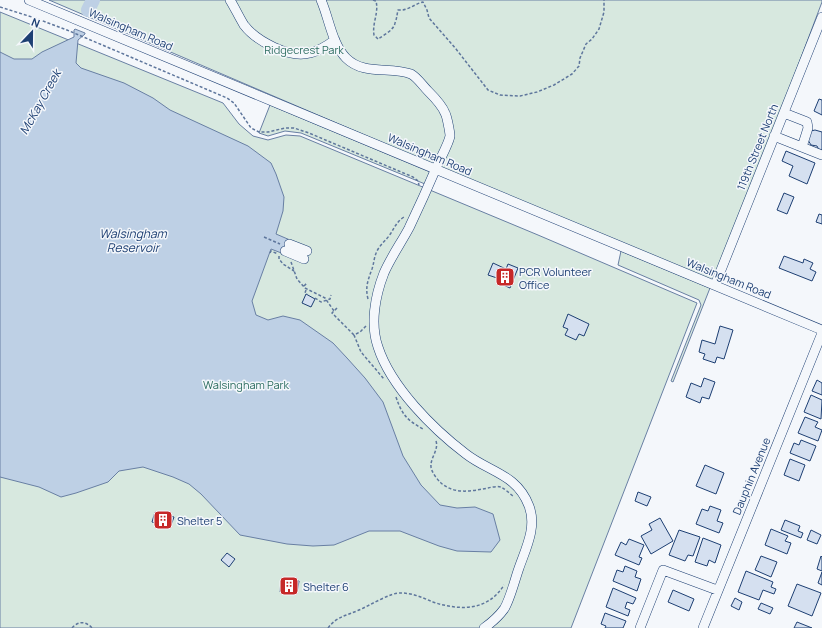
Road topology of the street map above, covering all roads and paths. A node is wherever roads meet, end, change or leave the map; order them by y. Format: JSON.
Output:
{"nodes":[{"id":1,"x":29,"y":0,"type":"edge"},
{"id":2,"x":230,"y":0,"type":"edge"},
{"id":3,"x":321,"y":0,"type":"edge"},
{"id":4,"x":373,"y":0,"type":"edge"},
{"id":5,"x":604,"y":0,"type":"edge"},
{"id":6,"x":0,"y":7,"type":"edge"},
{"id":7,"x":822,"y":17,"type":"edge"},
{"id":8,"x":335,"y":40,"type":"junction"},
{"id":9,"x":784,"y":113,"type":"junction"},
{"id":10,"x":774,"y":136,"type":"junction"},
{"id":11,"x":802,"y":147,"type":"junction"},
{"id":12,"x":822,"y":155,"type":"edge"},
{"id":13,"x":436,"y":169,"type":"junction"},
{"id":14,"x":419,"y":188,"type":"dead end"},
{"id":15,"x":405,"y":216,"type":"dead end"},
{"id":16,"x":264,"y":237,"type":"dead end"},
{"id":17,"x":272,"y":240,"type":"dead end"},
{"id":18,"x":289,"y":250,"type":"joint"},
{"id":19,"x":270,"y":254,"type":"dead end"},
{"id":20,"x":306,"y":255,"type":"dead end"},
{"id":21,"x":295,"y":271,"type":"junction"},
{"id":22,"x":307,"y":283,"type":"dead end"},
{"id":23,"x":715,"y":285,"type":"junction"},
{"id":24,"x":304,"y":286,"type":"junction"},
{"id":25,"x":307,"y":289,"type":"junction"},
{"id":26,"x":307,"y":294,"type":"dead end"},
{"id":27,"x":331,"y":295,"type":"dead end"},
{"id":28,"x":315,"y":298,"type":"dead end"},
{"id":29,"x":325,"y":300,"type":"junction"},
{"id":30,"x":368,"y":301,"type":"dead end"},
{"id":31,"x":337,"y":308,"type":"dead end"},
{"id":32,"x":334,"y":311,"type":"junction"},
{"id":33,"x":367,"y":325,"type":"dead end"},
{"id":34,"x":822,"y":330,"type":"edge"},
{"id":35,"x":822,"y":333,"type":"edge"},
{"id":36,"x":354,"y":335,"type":"junction"},
{"id":37,"x":383,"y":379,"type":"dead end"},
{"id":38,"x":394,"y":393,"type":"dead end"},
{"id":39,"x":428,"y":432,"type":"dead end"},
{"id":40,"x":436,"y":440,"type":"dead end"},
{"id":41,"x":516,"y":499,"type":"dead end"},
{"id":42,"x":506,"y":583,"type":"dead end"},
{"id":43,"x":717,"y":590,"type":"junction"},
{"id":44,"x":72,"y":628,"type":"edge"},
{"id":45,"x":92,"y":628,"type":"edge"},
{"id":46,"x":328,"y":628,"type":"edge"},
{"id":47,"x":484,"y":628,"type":"edge"},
{"id":48,"x":640,"y":628,"type":"edge"},
{"id":49,"x":703,"y":628,"type":"edge"}],
"edges":[{"from":1,"to":13,"type":"street","name":"Walsingham Road"},
{"from":2,"to":8,"type":"street"},
{"from":3,"to":8,"type":"street"},
{"from":4,"to":5,"type":"path"},
{"from":6,"to":14,"type":"path"},
{"from":7,"to":9,"type":"street","name":"119th Street North"},
{"from":8,"to":13,"type":"street"},
{"from":9,"to":10,"type":"street","name":"119th Street North"},
{"from":9,"to":11,"type":"street"},
{"from":10,"to":11,"type":"street"},
{"from":10,"to":23,"type":"street","name":"119th Street North"},
{"from":11,"to":12,"type":"street"},
{"from":13,"to":23,"type":"street","name":"Walsingham Road"},
{"from":13,"to":47,"type":"street"},
{"from":15,"to":30,"type":"path"},
{"from":16,"to":17,"type":"path"},
{"from":18,"to":20,"type":"street"},
{"from":18,"to":21,"type":"path"},
{"from":19,"to":21,"type":"path"},
{"from":21,"to":24,"type":"path"},
{"from":22,"to":24,"type":"path"},
{"from":23,"to":34,"type":"street","name":"Walsingham Road"},
{"from":24,"to":25,"type":"path"},
{"from":25,"to":26,"type":"path"},
{"from":25,"to":29,"type":"path"},
{"from":27,"to":29,"type":"path"},
{"from":28,"to":29,"type":"path"},
{"from":29,"to":32,"type":"path"},
{"from":31,"to":32,"type":"path"},
{"from":32,"to":36,"type":"path"},
{"from":33,"to":36,"type":"path"},
{"from":35,"to":43,"type":"street","name":"Dauphin Avenue"},
{"from":36,"to":37,"type":"path"},
{"from":38,"to":39,"type":"path"},
{"from":40,"to":41,"type":"path"},
{"from":42,"to":46,"type":"path"},
{"from":43,"to":48,"type":"street"},
{"from":43,"to":49,"type":"street","name":"Dauphin Avenue"},
{"from":44,"to":45,"type":"path"}]}
